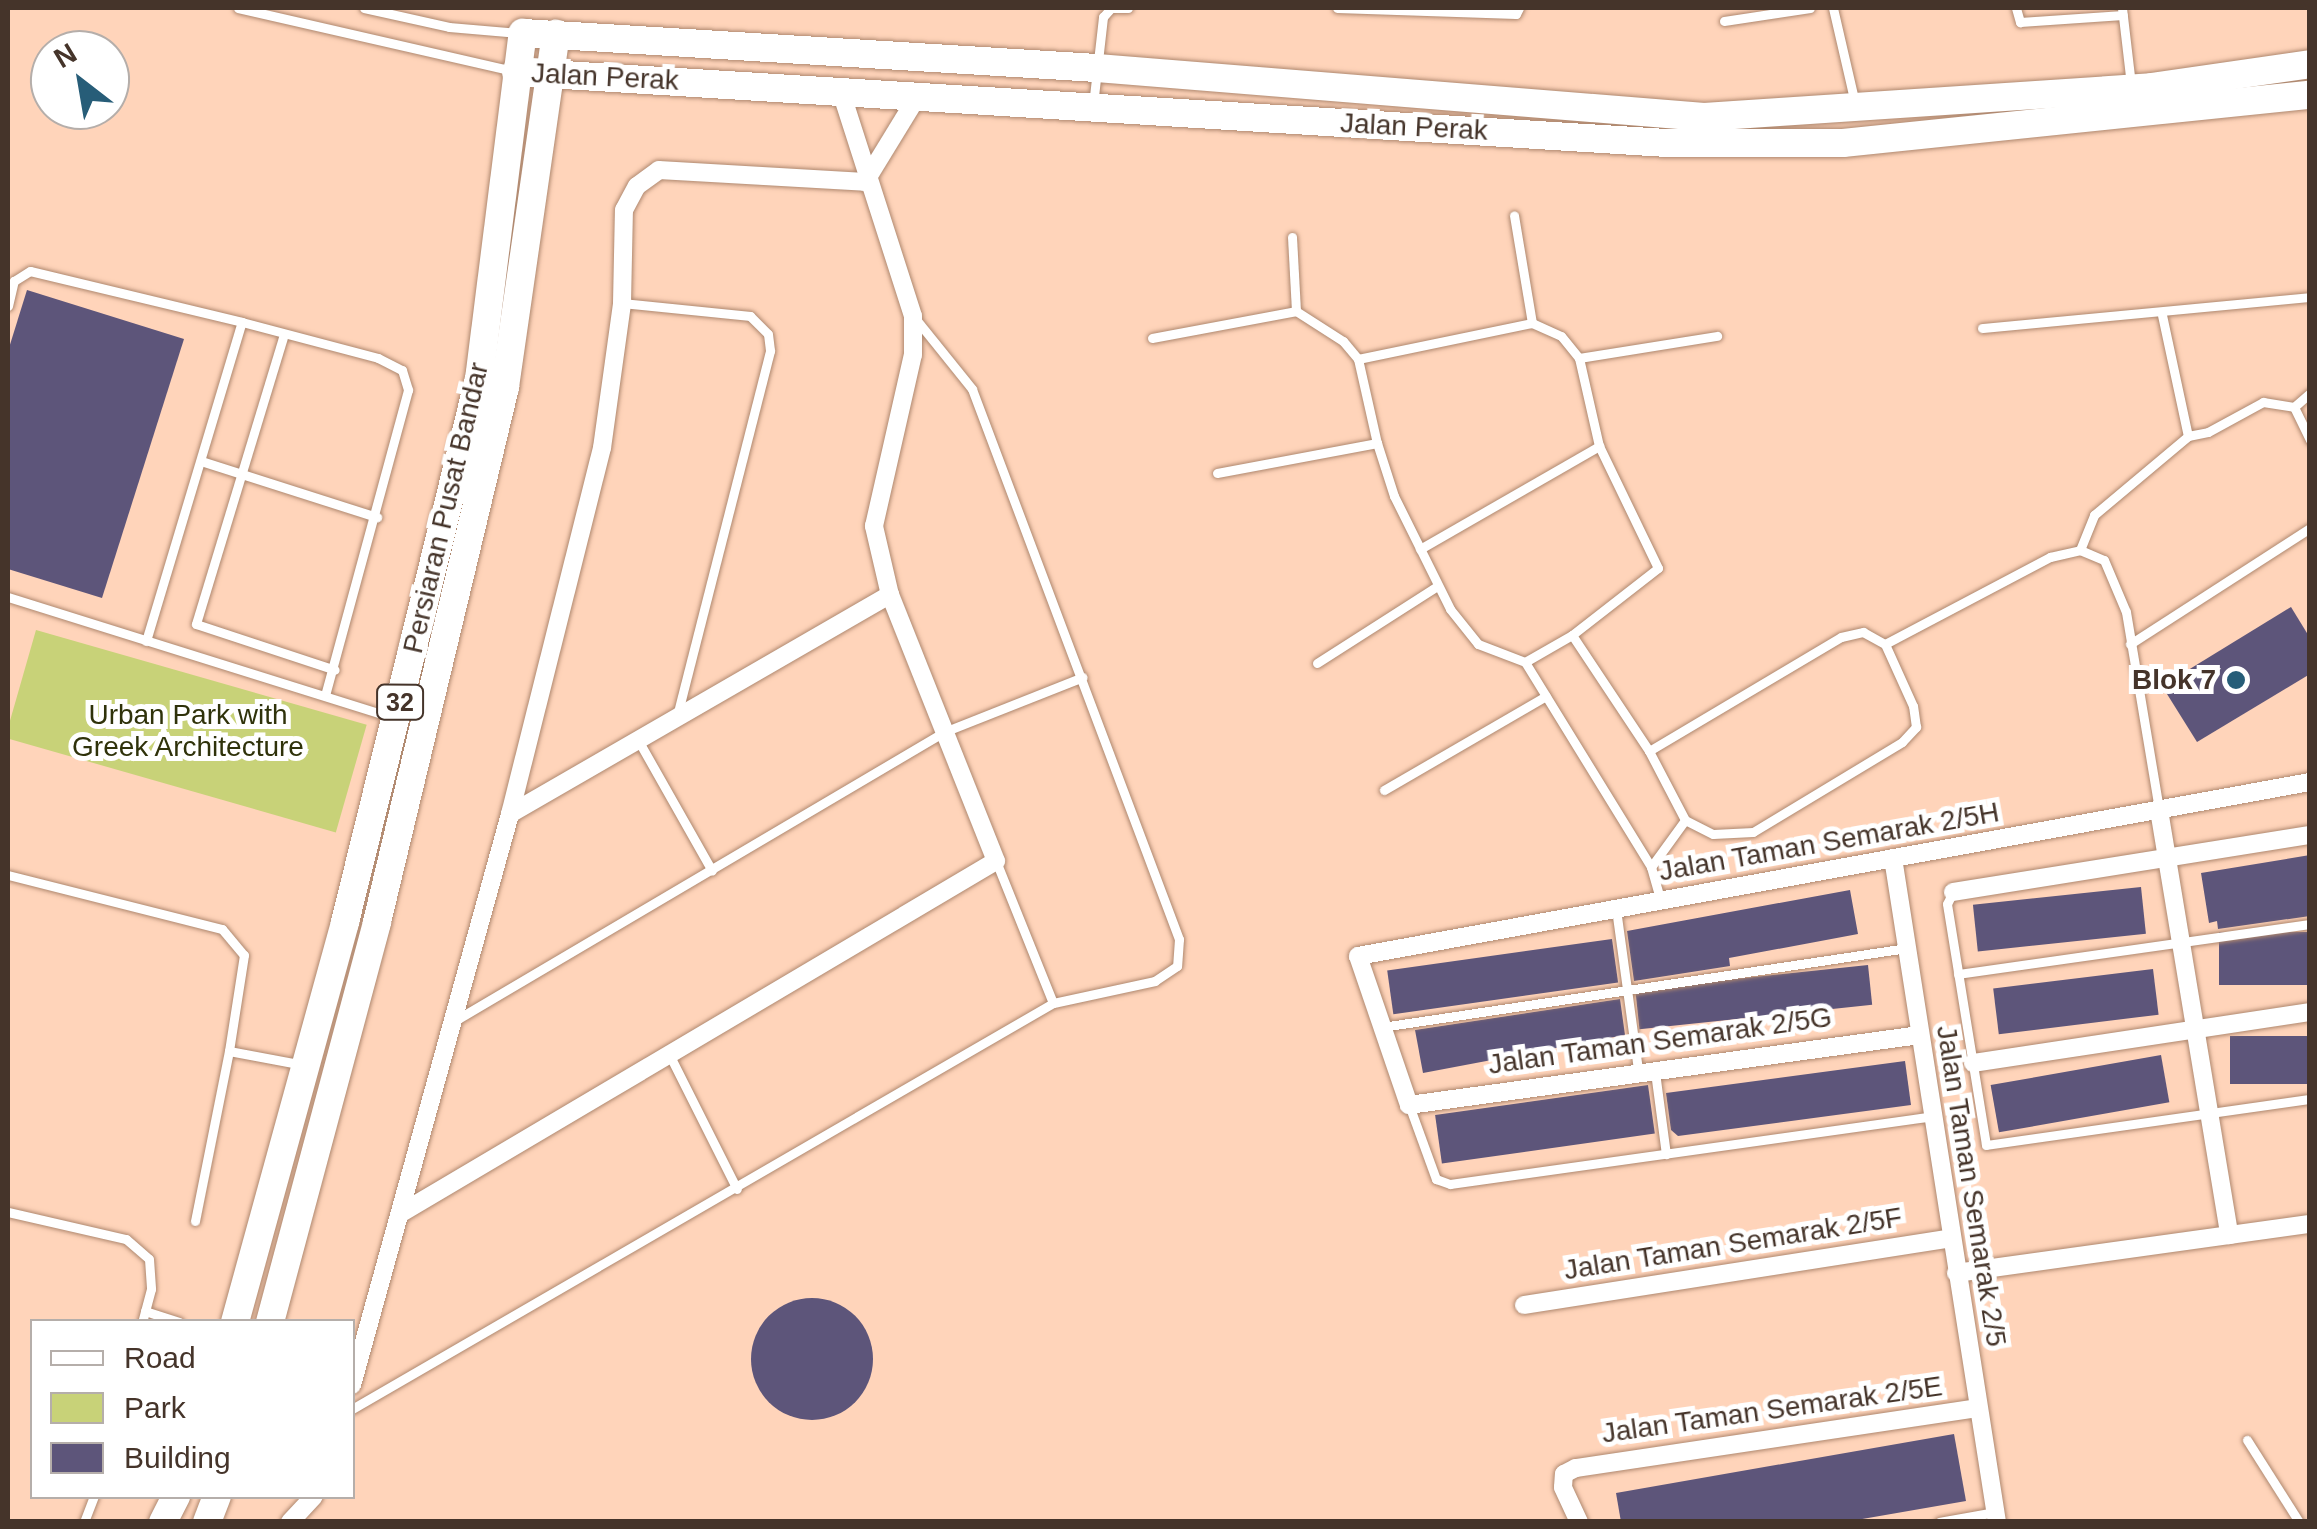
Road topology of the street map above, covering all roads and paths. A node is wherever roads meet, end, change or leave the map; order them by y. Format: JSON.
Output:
{"nodes":[{"id":1,"x":238,"y":8,"type":"edge"},
{"id":2,"x":364,"y":8,"type":"edge"},
{"id":3,"x":1128,"y":8,"type":"edge"},
{"id":4,"x":1337,"y":8,"type":"edge"},
{"id":5,"x":1519,"y":8,"type":"edge"},
{"id":6,"x":1810,"y":8,"type":"edge"},
{"id":7,"x":1832,"y":8,"type":"edge"},
{"id":8,"x":2016,"y":8,"type":"edge"},
{"id":9,"x":2123,"y":11,"type":"edge"},
{"id":10,"x":2067,"y":13,"type":"edge"},
{"id":11,"x":1724,"y":20,"type":"dead end"},
{"id":12,"x":523,"y":34,"type":"junction"},
{"id":13,"x":556,"y":34,"type":"junction"},
{"id":14,"x":896,"y":55,"type":"junction"},
{"id":15,"x":2310,"y":64,"type":"edge"},
{"id":16,"x":1097,"y":68,"type":"junction"},
{"id":17,"x":516,"y":72,"type":"junction"},
{"id":18,"x":550,"y":73,"type":"junction"},
{"id":19,"x":2131,"y":88,"type":"junction"},
{"id":20,"x":841,"y":92,"type":"junction"},
{"id":21,"x":2310,"y":96,"type":"edge"},
{"id":22,"x":930,"y":98,"type":"junction"},
{"id":23,"x":1855,"y":103,"type":"junction"},
{"id":24,"x":1092,"y":108,"type":"junction"},
{"id":25,"x":865,"y":182,"type":"junction"},
{"id":26,"x":1514,"y":215,"type":"dead end"},
{"id":27,"x":1292,"y":237,"type":"dead end"},
{"id":28,"x":2310,"y":297,"type":"edge"},
{"id":29,"x":622,"y":302,"type":"junction"},
{"id":30,"x":8,"y":306,"type":"edge"},
{"id":31,"x":1296,"y":311,"type":"junction"},
{"id":32,"x":2162,"y":315,"type":"junction"},
{"id":33,"x":913,"y":316,"type":"junction"},
{"id":34,"x":242,"y":322,"type":"junction"},
{"id":35,"x":1532,"y":323,"type":"junction"},
{"id":36,"x":1982,"y":328,"type":"dead end"},
{"id":37,"x":284,"y":334,"type":"junction"},
{"id":38,"x":1717,"y":336,"type":"dead end"},
{"id":39,"x":1152,"y":338,"type":"dead end"},
{"id":40,"x":1580,"y":358,"type":"junction"},
{"id":41,"x":1358,"y":359,"type":"junction"},
{"id":42,"x":2310,"y":393,"type":"edge"},
{"id":43,"x":2294,"y":407,"type":"junction"},
{"id":44,"x":2188,"y":436,"type":"junction"},
{"id":45,"x":2310,"y":440,"type":"edge"},
{"id":46,"x":1377,"y":444,"type":"junction"},
{"id":47,"x":1599,"y":446,"type":"junction"},
{"id":48,"x":201,"y":462,"type":"junction"},
{"id":49,"x":1217,"y":473,"type":"dead end"},
{"id":50,"x":238,"y":477,"type":"junction"},
{"id":51,"x":376,"y":516,"type":"junction"},
{"id":52,"x":2310,"y":528,"type":"edge"},
{"id":53,"x":1420,"y":548,"type":"junction"},
{"id":54,"x":2080,"y":550,"type":"junction"},
{"id":55,"x":1436,"y":587,"type":"junction"},
{"id":56,"x":890,"y":595,"type":"junction"},
{"id":57,"x":8,"y":597,"type":"edge"},
{"id":58,"x":1572,"y":635,"type":"junction"},
{"id":59,"x":146,"y":641,"type":"junction"},
{"id":60,"x":1885,"y":644,"type":"junction"},
{"id":61,"x":2130,"y":644,"type":"junction"},
{"id":62,"x":1317,"y":662,"type":"dead end"},
{"id":63,"x":1525,"y":662,"type":"junction"},
{"id":64,"x":335,"y":670,"type":"junction"},
{"id":65,"x":1083,"y":677,"type":"junction"},
{"id":66,"x":326,"y":692,"type":"junction"},
{"id":67,"x":1546,"y":696,"type":"junction"},
{"id":68,"x":396,"y":719,"type":"junction"},
{"id":69,"x":676,"y":719,"type":"junction"},
{"id":70,"x":944,"y":732,"type":"junction"},
{"id":71,"x":638,"y":740,"type":"junction"},
{"id":72,"x":1649,"y":751,"type":"junction"},
{"id":73,"x":2310,"y":782,"type":"edge"},
{"id":74,"x":1384,"y":790,"type":"dead end"},
{"id":75,"x":2159,"y":810,"type":"junction"},
{"id":76,"x":510,"y":814,"type":"junction"},
{"id":77,"x":1685,"y":820,"type":"junction"},
{"id":78,"x":2310,"y":835,"type":"edge"},
{"id":79,"x":2166,"y":856,"type":"junction"},
{"id":80,"x":1893,"y":858,"type":"junction"},
{"id":81,"x":996,"y":861,"type":"junction"},
{"id":82,"x":1651,"y":867,"type":"junction"},
{"id":83,"x":712,"y":870,"type":"junction"},
{"id":84,"x":8,"y":876,"type":"edge"},
{"id":85,"x":1953,"y":892,"type":"joint"},
{"id":86,"x":1660,"y":901,"type":"junction"},
{"id":87,"x":1616,"y":909,"type":"junction"},
{"id":88,"x":2310,"y":924,"type":"edge"},
{"id":89,"x":2181,"y":944,"type":"junction"},
{"id":90,"x":1906,"y":948,"type":"junction"},
{"id":91,"x":1958,"y":974,"type":"junction"},
{"id":92,"x":1626,"y":988,"type":"junction"},
{"id":93,"x":1053,"y":1003,"type":"junction"},
{"id":94,"x":2310,"y":1012,"type":"edge"},
{"id":95,"x":449,"y":1024,"type":"junction"},
{"id":96,"x":1382,"y":1026,"type":"junction"},
{"id":97,"x":2196,"y":1030,"type":"junction"},
{"id":98,"x":1920,"y":1034,"type":"junction"},
{"id":99,"x":229,"y":1052,"type":"junction"},
{"id":100,"x":669,"y":1054,"type":"junction"},
{"id":101,"x":1973,"y":1063,"type":"junction"},
{"id":102,"x":307,"y":1065,"type":"junction"},
{"id":103,"x":1646,"y":1068,"type":"junction"},
{"id":104,"x":2310,"y":1099,"type":"edge"},
{"id":105,"x":1409,"y":1104,"type":"junction"},
{"id":106,"x":2209,"y":1114,"type":"junction"},
{"id":107,"x":1932,"y":1116,"type":"junction"},
{"id":108,"x":1666,"y":1154,"type":"junction"},
{"id":109,"x":736,"y":1188,"type":"junction"},
{"id":110,"x":8,"y":1212,"type":"edge"},
{"id":111,"x":402,"y":1212,"type":"junction"},
{"id":112,"x":195,"y":1221,"type":"dead end"},
{"id":113,"x":2310,"y":1224,"type":"edge"},
{"id":114,"x":2229,"y":1235,"type":"junction"},
{"id":115,"x":1951,"y":1238,"type":"junction"},
{"id":116,"x":1956,"y":1273,"type":"junction"},
{"id":117,"x":1524,"y":1304,"type":"dead end"},
{"id":118,"x":144,"y":1316,"type":"edge"},
{"id":119,"x":236,"y":1319,"type":"edge"},
{"id":120,"x":271,"y":1319,"type":"edge"},
{"id":121,"x":355,"y":1375,"type":"edge"},
{"id":122,"x":355,"y":1407,"type":"edge"},
{"id":123,"x":1977,"y":1408,"type":"junction"},
{"id":124,"x":2248,"y":1440,"type":"dead end"},
{"id":125,"x":174,"y":1499,"type":"edge"},
{"id":126,"x":311,"y":1499,"type":"edge"},
{"id":127,"x":1996,"y":1517,"type":"edge"},
{"id":128,"x":163,"y":1522,"type":"edge"},
{"id":129,"x":290,"y":1522,"type":"edge"},
{"id":130,"x":1578,"y":1522,"type":"edge"},
{"id":131,"x":1939,"y":1522,"type":"edge"},
{"id":132,"x":2299,"y":1522,"type":"edge"}],
"edges":[{"from":1,"to":17,"type":"lane"},
{"from":2,"to":12,"type":"lane"},
{"from":3,"to":16,"type":"lane"},
{"from":4,"to":5,"type":"lane"},
{"from":6,"to":11,"type":"lane"},
{"from":7,"to":23,"type":"lane"},
{"from":8,"to":10,"type":"lane"},
{"from":9,"to":10,"type":"lane"},
{"from":9,"to":19,"type":"lane"},
{"from":12,"to":13,"type":"main road","name":"Jalan Perak"},
{"from":12,"to":17,"type":"main road","name":"Persiaran Pusat Bandar","number":"32"},
{"from":13,"to":14,"type":"main road","name":"Jalan Perak"},
{"from":13,"to":18,"type":"main road","name":"Persiaran Pusat Bandar","number":"32"},
{"from":14,"to":16,"type":"main road","name":"Jalan Perak"},
{"from":14,"to":22,"type":"main road"},
{"from":15,"to":19,"type":"main road","name":"Jalan Perak"},
{"from":16,"to":23,"type":"main road","name":"Jalan Perak"},
{"from":16,"to":24,"type":"lane"},
{"from":17,"to":18,"type":"main road","name":"Jalan Perak"},
{"from":17,"to":68,"type":"main road","name":"Persiaran Pusat Bandar","number":"32"},
{"from":18,"to":20,"type":"main road","name":"Jalan Perak"},
{"from":18,"to":120,"type":"main road","name":"Persiaran Pusat Bandar","number":"32"},
{"from":19,"to":23,"type":"main road","name":"Jalan Perak"},
{"from":20,"to":22,"type":"main road","name":"Jalan Perak"},
{"from":20,"to":25,"type":"street"},
{"from":21,"to":24,"type":"main road","name":"Jalan Perak"},
{"from":22,"to":24,"type":"main road","name":"Jalan Perak"},
{"from":22,"to":25,"type":"street"},
{"from":25,"to":29,"type":"street"},
{"from":25,"to":33,"type":"street"},
{"from":26,"to":35,"type":"lane"},
{"from":27,"to":31,"type":"lane"},
{"from":28,"to":32,"type":"lane"},
{"from":29,"to":69,"type":"lane"},
{"from":29,"to":76,"type":"street"},
{"from":30,"to":34,"type":"lane"},
{"from":31,"to":39,"type":"lane"},
{"from":31,"to":41,"type":"lane"},
{"from":32,"to":36,"type":"lane"},
{"from":32,"to":44,"type":"lane"},
{"from":33,"to":56,"type":"street"},
{"from":33,"to":65,"type":"lane"},
{"from":34,"to":37,"type":"lane"},
{"from":34,"to":48,"type":"lane"},
{"from":35,"to":40,"type":"lane"},
{"from":35,"to":41,"type":"lane"},
{"from":37,"to":50,"type":"lane"},
{"from":37,"to":51,"type":"lane"},
{"from":38,"to":40,"type":"lane"},
{"from":40,"to":47,"type":"lane"},
{"from":41,"to":46,"type":"lane"},
{"from":42,"to":43,"type":"lane"},
{"from":43,"to":44,"type":"lane"},
{"from":43,"to":45,"type":"lane"},
{"from":44,"to":54,"type":"lane"},
{"from":46,"to":49,"type":"lane"},
{"from":46,"to":53,"type":"lane"},
{"from":47,"to":53,"type":"lane"},
{"from":47,"to":58,"type":"lane"},
{"from":48,"to":50,"type":"lane"},
{"from":48,"to":59,"type":"lane"},
{"from":50,"to":51,"type":"lane"},
{"from":50,"to":64,"type":"lane"},
{"from":51,"to":64,"type":"lane"},
{"from":52,"to":61,"type":"lane"},
{"from":53,"to":55,"type":"lane"},
{"from":54,"to":60,"type":"lane"},
{"from":54,"to":61,"type":"lane"},
{"from":55,"to":62,"type":"lane"},
{"from":55,"to":63,"type":"lane"},
{"from":56,"to":69,"type":"street"},
{"from":56,"to":70,"type":"street"},
{"from":57,"to":59,"type":"lane"},
{"from":58,"to":63,"type":"lane"},
{"from":58,"to":72,"type":"lane"},
{"from":59,"to":66,"type":"lane"},
{"from":60,"to":72,"type":"lane"},
{"from":60,"to":77,"type":"lane"},
{"from":61,"to":75,"type":"lane"},
{"from":63,"to":67,"type":"lane"},
{"from":64,"to":66,"type":"lane"},
{"from":65,"to":70,"type":"lane"},
{"from":65,"to":93,"type":"lane"},
{"from":66,"to":68,"type":"lane"},
{"from":67,"to":74,"type":"lane"},
{"from":67,"to":82,"type":"lane"},
{"from":68,"to":102,"type":"main road","name":"Persiaran Pusat Bandar","number":"32"},
{"from":69,"to":71,"type":"street"},
{"from":70,"to":81,"type":"street"},
{"from":70,"to":83,"type":"lane"},
{"from":71,"to":76,"type":"street"},
{"from":71,"to":83,"type":"lane"},
{"from":72,"to":77,"type":"lane"},
{"from":73,"to":75,"type":"street","name":"Jalan Taman Semarak 2/5H"},
{"from":75,"to":79,"type":"street"},
{"from":75,"to":80,"type":"street","name":"Jalan Taman Semarak 2/5H"},
{"from":76,"to":95,"type":"street"},
{"from":77,"to":82,"type":"lane"},
{"from":78,"to":79,"type":"street"},
{"from":79,"to":85,"type":"street"},
{"from":79,"to":89,"type":"street"},
{"from":80,"to":86,"type":"street","name":"Jalan Taman Semarak 2/5H"},
{"from":80,"to":90,"type":"street","name":"Jalan Taman Semarak 2/5"},
{"from":81,"to":93,"type":"lane"},
{"from":81,"to":100,"type":"street"},
{"from":82,"to":86,"type":"lane"},
{"from":83,"to":95,"type":"lane"},
{"from":84,"to":99,"type":"lane"},
{"from":85,"to":91,"type":"lane"},
{"from":86,"to":87,"type":"street","name":"Jalan Taman Semarak 2/5H"},
{"from":87,"to":92,"type":"lane"},
{"from":87,"to":96,"type":"street","name":"Jalan Taman Semarak 2/5H"},
{"from":88,"to":89,"type":"lane"},
{"from":89,"to":91,"type":"lane"},
{"from":89,"to":97,"type":"street"},
{"from":90,"to":92,"type":"lane"},
{"from":90,"to":98,"type":"street","name":"Jalan Taman Semarak 2/5"},
{"from":91,"to":101,"type":"lane"},
{"from":92,"to":96,"type":"lane"},
{"from":92,"to":103,"type":"lane"},
{"from":93,"to":109,"type":"lane"},
{"from":94,"to":97,"type":"street"},
{"from":95,"to":111,"type":"street"},
{"from":96,"to":105,"type":"street"},
{"from":97,"to":101,"type":"street"},
{"from":97,"to":106,"type":"street"},
{"from":98,"to":103,"type":"street","name":"Jalan Taman Semarak 2/5G"},
{"from":98,"to":107,"type":"street","name":"Jalan Taman Semarak 2/5"},
{"from":99,"to":102,"type":"lane"},
{"from":99,"to":112,"type":"lane"},
{"from":100,"to":109,"type":"lane"},
{"from":100,"to":111,"type":"street"},
{"from":101,"to":106,"type":"lane"},
{"from":102,"to":119,"type":"main road","name":"Persiaran Pusat Bandar","number":"32"},
{"from":103,"to":105,"type":"street","name":"Jalan Taman Semarak 2/5G"},
{"from":103,"to":108,"type":"lane"},
{"from":104,"to":106,"type":"lane"},
{"from":105,"to":108,"type":"lane"},
{"from":106,"to":114,"type":"street"},
{"from":107,"to":108,"type":"lane"},
{"from":107,"to":115,"type":"street","name":"Jalan Taman Semarak 2/5"},
{"from":109,"to":122,"type":"lane"},
{"from":110,"to":118,"type":"lane"},
{"from":111,"to":121,"type":"street"},
{"from":113,"to":114,"type":"street"},
{"from":114,"to":116,"type":"street"},
{"from":115,"to":116,"type":"street","name":"Jalan Taman Semarak 2/5"},
{"from":115,"to":117,"type":"street","name":"Jalan Taman Semarak 2/5F"},
{"from":116,"to":123,"type":"street","name":"Jalan Taman Semarak 2/5"},
{"from":123,"to":127,"type":"street","name":"Jalan Taman Semarak 2/5"},
{"from":123,"to":130,"type":"street","name":"Jalan Taman Semarak 2/5E"},
{"from":124,"to":132,"type":"lane"},
{"from":125,"to":128,"type":"main road"},
{"from":126,"to":129,"type":"street"},
{"from":127,"to":131,"type":"lane"}]}
